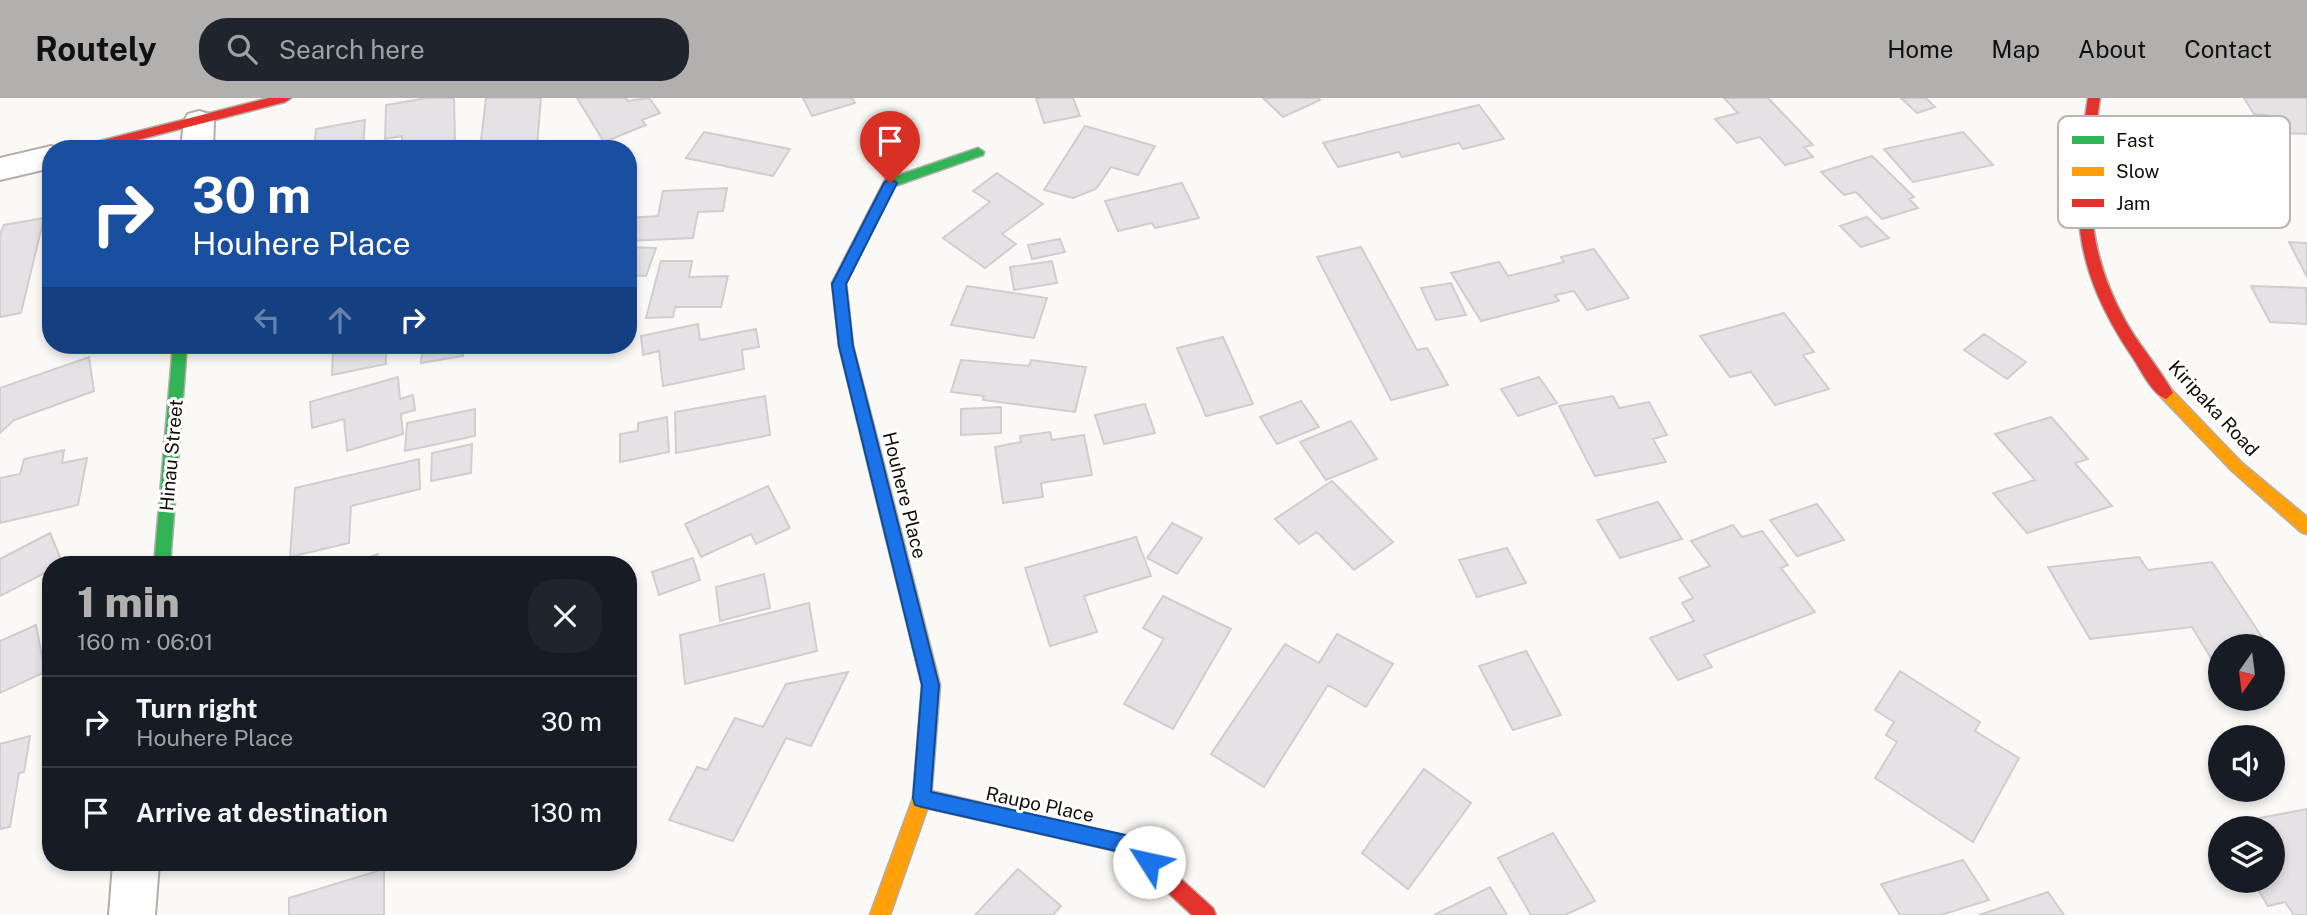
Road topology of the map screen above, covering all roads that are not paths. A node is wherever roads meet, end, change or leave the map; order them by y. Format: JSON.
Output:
{"nodes":[{"id":1,"x":285,"y":98,"type":"edge"},
{"id":2,"x":2094,"y":98,"type":"edge"},
{"id":3,"x":2092,"y":116,"type":"edge"},
{"id":4,"x":198,"y":135,"type":"edge"},
{"id":5,"x":157,"y":140,"type":"edge"},
{"id":6,"x":978,"y":152,"type":"dead end"},
{"id":7,"x":42,"y":159,"type":"edge"},
{"id":8,"x":0,"y":169,"type":"edge"},
{"id":9,"x":2085,"y":228,"type":"edge"},
{"id":10,"x":179,"y":354,"type":"edge"},
{"id":11,"x":2307,"y":527,"type":"edge"},
{"id":12,"x":163,"y":556,"type":"edge"},
{"id":13,"x":922,"y":798,"type":"junction"},
{"id":14,"x":135,"y":871,"type":"edge"},
{"id":15,"x":132,"y":915,"type":"edge"},
{"id":16,"x":880,"y":915,"type":"edge"},
{"id":17,"x":1206,"y":915,"type":"edge"}],
"edges":[{"from":1,"to":4,"type":"street"},
{"from":2,"to":3,"type":"street","name":"Kiripaka Road"},
{"from":4,"to":5,"type":"street"},
{"from":6,"to":13,"type":"street","name":"Houhere Place"},
{"from":7,"to":8,"type":"street"},
{"from":9,"to":11,"type":"street","name":"Kiripaka Road"},
{"from":10,"to":12,"type":"street","name":"Hinau Street"},
{"from":13,"to":16,"type":"street","name":"Houhere Place"},
{"from":13,"to":17,"type":"street","name":"Raupo Place"},
{"from":14,"to":15,"type":"street"}]}
